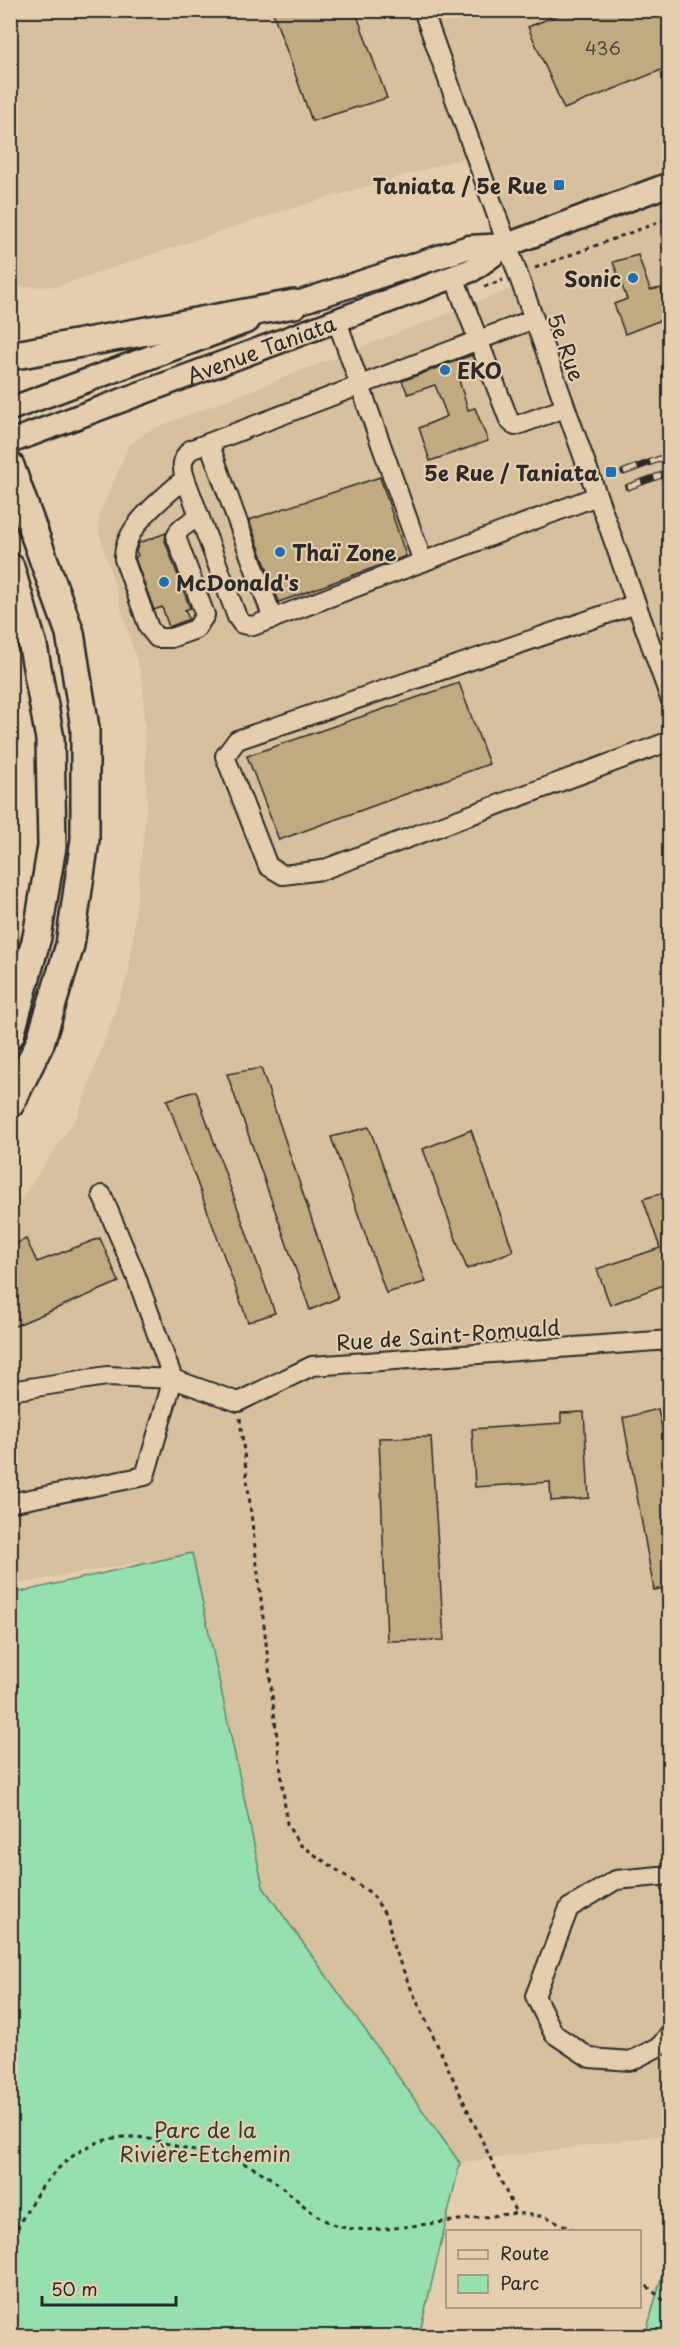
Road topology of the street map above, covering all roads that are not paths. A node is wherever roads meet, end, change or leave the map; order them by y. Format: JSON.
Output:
{"nodes":[{"id":1,"x":423,"y":10,"type":"edge"},
{"id":2,"x":669,"y":184,"type":"edge"},
{"id":3,"x":507,"y":245,"type":"junction"},
{"id":4,"x":454,"y":277,"type":"junction"},
{"id":5,"x":294,"y":304,"type":"junction"},
{"id":6,"x":534,"y":319,"type":"junction"},
{"id":7,"x":337,"y":321,"type":"junction"},
{"id":8,"x":479,"y":340,"type":"junction"},
{"id":9,"x":10,"y":356,"type":"edge"},
{"id":10,"x":360,"y":385,"type":"junction"},
{"id":11,"x":565,"y":408,"type":"junction"},
{"id":12,"x":10,"y":409,"type":"edge"},
{"id":13,"x":10,"y":442,"type":"edge"},
{"id":14,"x":209,"y":443,"type":"junction"},
{"id":15,"x":10,"y":466,"type":"edge"},
{"id":16,"x":185,"y":478,"type":"junction"},
{"id":17,"x":597,"y":496,"type":"junction"},
{"id":18,"x":199,"y":516,"type":"junction"},
{"id":19,"x":423,"y":562,"type":"junction"},
{"id":20,"x":10,"y":567,"type":"edge"},
{"id":21,"x":636,"y":604,"type":"junction"},
{"id":22,"x":273,"y":619,"type":"junction"},
{"id":23,"x":669,"y":698,"type":"edge"},
{"id":24,"x":669,"y":741,"type":"edge"},
{"id":25,"x":10,"y":1035,"type":"edge"},
{"id":26,"x":10,"y":1104,"type":"edge"},
{"id":27,"x":102,"y":1195,"type":"dead end"},
{"id":28,"x":669,"y":1340,"type":"edge"},
{"id":29,"x":173,"y":1379,"type":"junction"},
{"id":30,"x":10,"y":1391,"type":"edge"},
{"id":31,"x":10,"y":1503,"type":"edge"},
{"id":32,"x":669,"y":1875,"type":"edge"},
{"id":33,"x":669,"y":2033,"type":"edge"}],
"edges":[{"from":1,"to":3,"type":"street","name":"5e Rue"},
{"from":2,"to":3,"type":"main road","name":"Avenue Taniata"},
{"from":3,"to":4,"type":"main road","name":"Avenue Taniata"},
{"from":3,"to":5,"type":"main road","name":"Avenue Taniata"},
{"from":3,"to":6,"type":"street","name":"5e Rue"},
{"from":4,"to":7,"type":"main road","name":"Avenue Taniata"},
{"from":4,"to":8,"type":"street"},
{"from":5,"to":9,"type":"highway"},
{"from":5,"to":12,"type":"main road","name":"Avenue Taniata"},
{"from":6,"to":8,"type":"street"},
{"from":6,"to":11,"type":"street","name":"5e Rue"},
{"from":7,"to":10,"type":"street"},
{"from":7,"to":13,"type":"main road","name":"Avenue Taniata"},
{"from":8,"to":10,"type":"street"},
{"from":8,"to":11,"type":"street"},
{"from":10,"to":14,"type":"street"},
{"from":10,"to":19,"type":"street"},
{"from":11,"to":17,"type":"street","name":"5e Rue"},
{"from":14,"to":16,"type":"street"},
{"from":14,"to":22,"type":"street"},
{"from":15,"to":26,"type":"highway"},
{"from":16,"to":18,"type":"street"},
{"from":16,"to":18,"type":"street"},
{"from":17,"to":19,"type":"street"},
{"from":17,"to":21,"type":"street","name":"5e Rue"},
{"from":18,"to":22,"type":"street"},
{"from":19,"to":22,"type":"street"},
{"from":20,"to":25,"type":"highway"},
{"from":21,"to":23,"type":"street","name":"5e Rue"},
{"from":21,"to":24,"type":"street"},
{"from":27,"to":29,"type":"street"},
{"from":28,"to":29,"type":"street","name":"Rue de Saint-Romuald"},
{"from":29,"to":30,"type":"street"},
{"from":29,"to":31,"type":"street"},
{"from":32,"to":33,"type":"street"}]}
